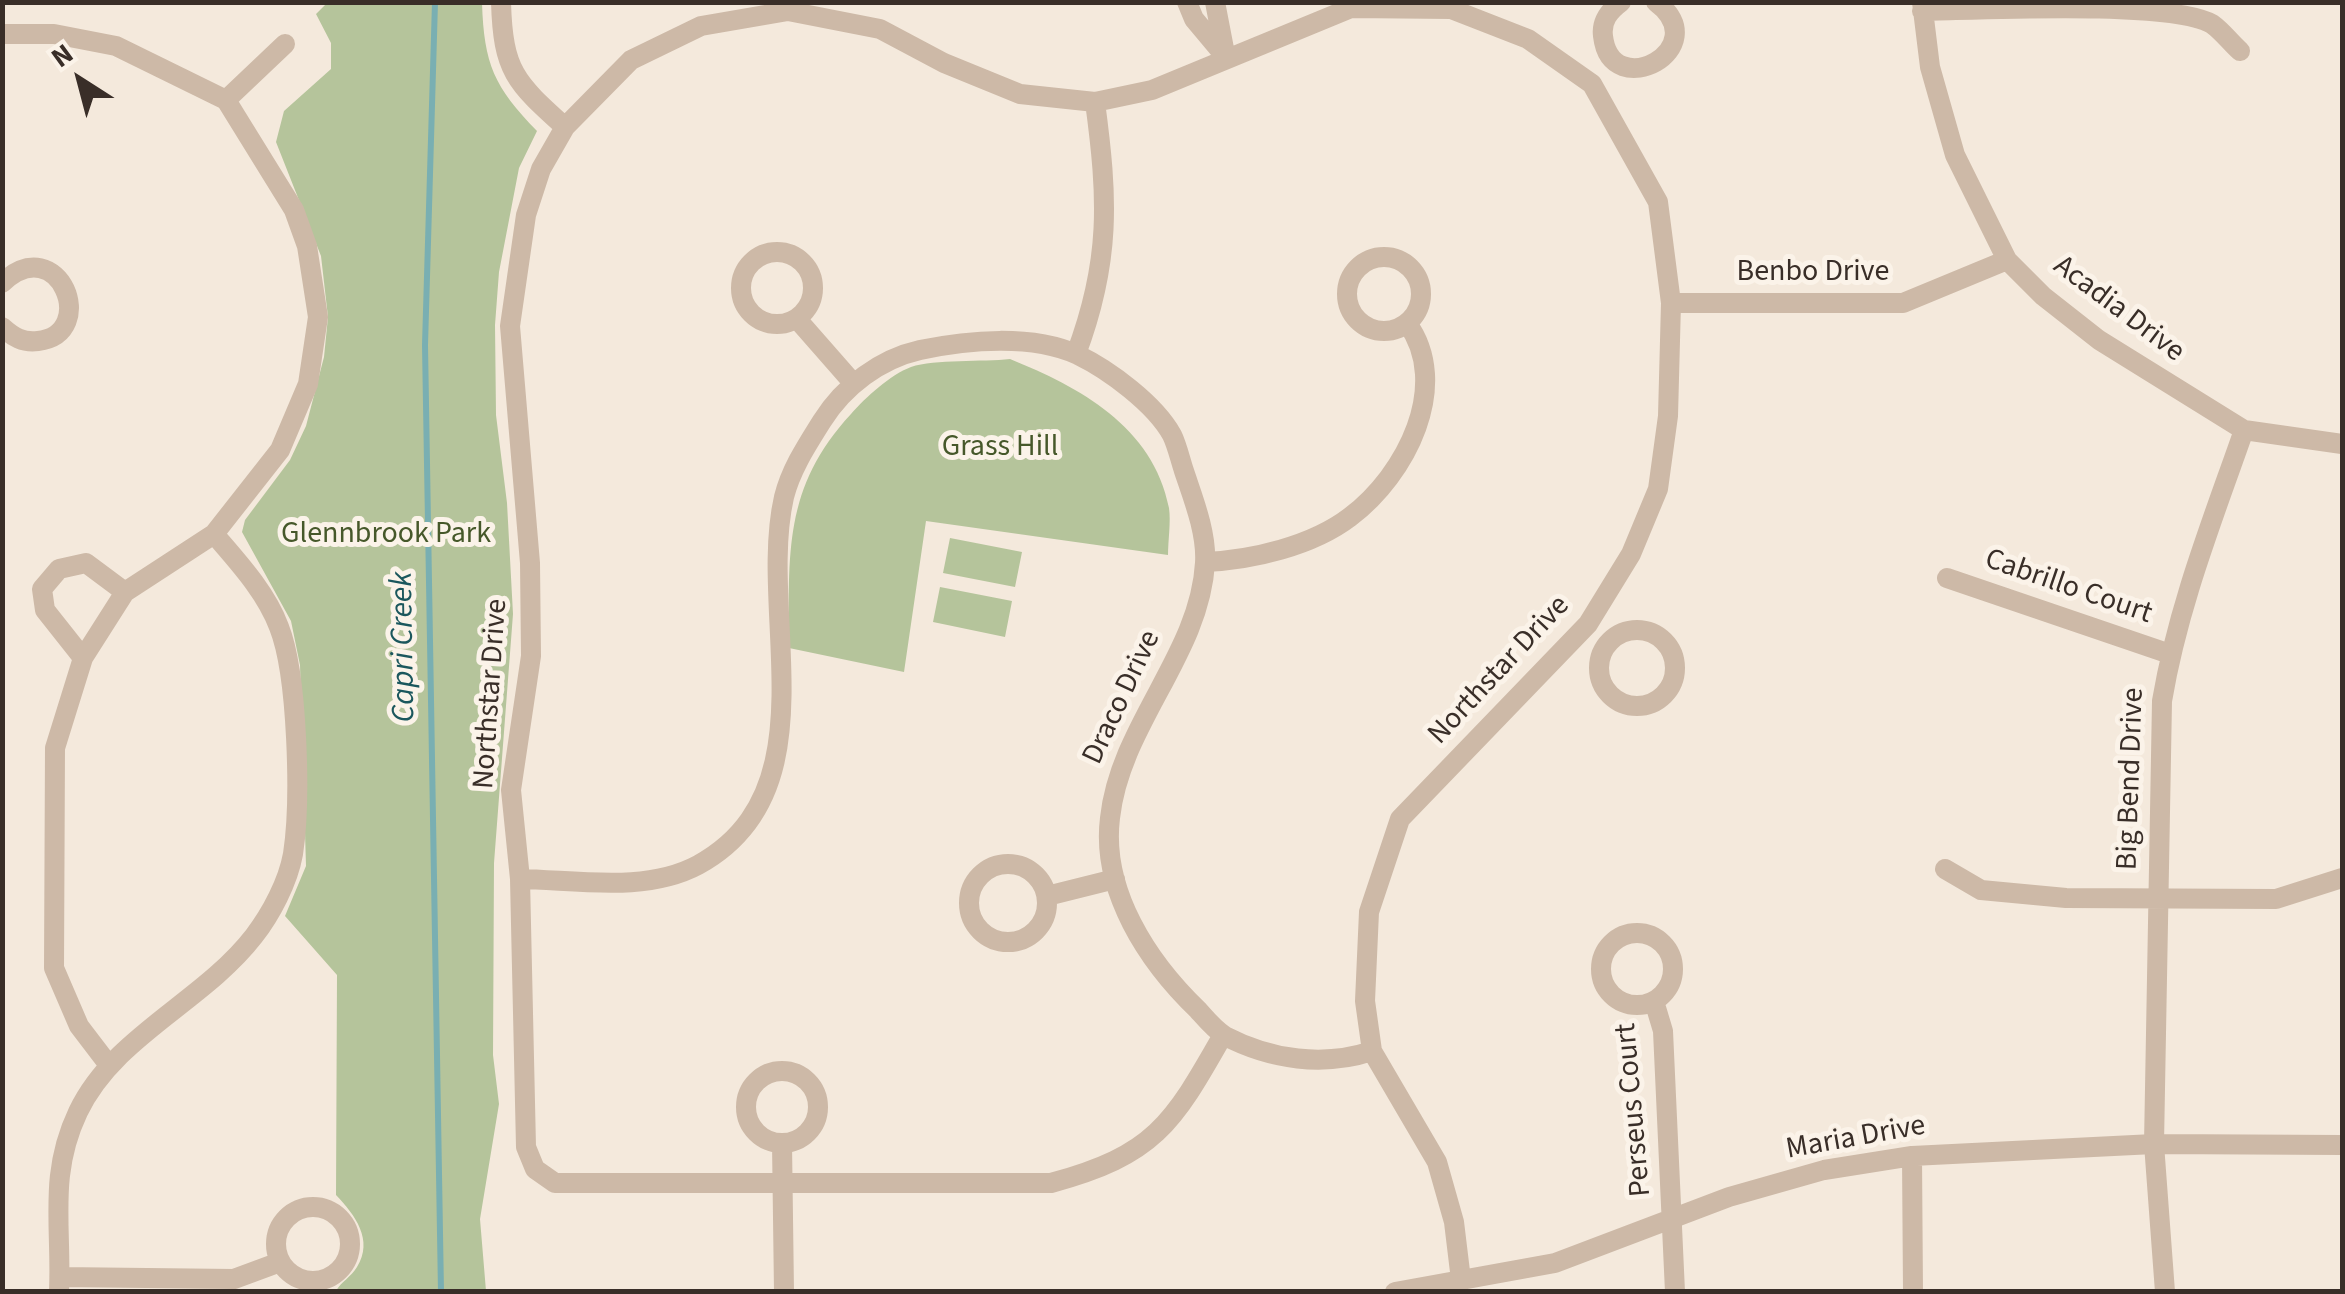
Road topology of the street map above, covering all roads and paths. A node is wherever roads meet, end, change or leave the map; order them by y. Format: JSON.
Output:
{"nodes":[{"id":1,"x":501,"y":2,"type":"edge"},
{"id":2,"x":1186,"y":2,"type":"edge"},
{"id":3,"x":1215,"y":2,"type":"edge"},
{"id":4,"x":1621,"y":2,"type":"edge"},
{"id":5,"x":1656,"y":2,"type":"edge"},
{"id":6,"x":1922,"y":6,"type":"edge"},
{"id":7,"x":2,"y":34,"type":"edge"},
{"id":8,"x":284,"y":44,"type":"dead end"},
{"id":9,"x":2240,"y":51,"type":"dead end"},
{"id":10,"x":1225,"y":56,"type":"junction"},
{"id":11,"x":1614,"y":59,"type":"junction"},
{"id":12,"x":1592,"y":84,"type":"junction"},
{"id":13,"x":226,"y":100,"type":"junction"},
{"id":14,"x":1095,"y":102,"type":"junction"},
{"id":15,"x":565,"y":127,"type":"junction"},
{"id":16,"x":2007,"y":260,"type":"junction"},
{"id":17,"x":2,"y":283,"type":"edge"},
{"id":18,"x":1671,"y":303,"type":"junction"},
{"id":19,"x":797,"y":319,"type":"dead end"},
{"id":20,"x":1407,"y":323,"type":"dead end"},
{"id":21,"x":2,"y":327,"type":"edge"},
{"id":22,"x":1076,"y":354,"type":"junction"},
{"id":23,"x":854,"y":384,"type":"junction"},
{"id":24,"x":2244,"y":430,"type":"junction"},
{"id":25,"x":2342,"y":444,"type":"edge"},
{"id":26,"x":214,"y":534,"type":"junction"},
{"id":27,"x":1205,"y":562,"type":"junction"},
{"id":28,"x":1947,"y":578,"type":"dead end"},
{"id":29,"x":125,"y":592,"type":"junction"},
{"id":30,"x":1588,"y":624,"type":"junction"},
{"id":31,"x":1609,"y":642,"type":"dead end"},
{"id":32,"x":2170,"y":654,"type":"junction"},
{"id":33,"x":83,"y":658,"type":"junction"},
{"id":34,"x":1945,"y":869,"type":"dead end"},
{"id":35,"x":2342,"y":878,"type":"edge"},
{"id":36,"x":520,"y":879,"type":"junction"},
{"id":37,"x":1115,"y":879,"type":"junction"},
{"id":38,"x":1046,"y":896,"type":"dead end"},
{"id":39,"x":2158,"y":899,"type":"junction"},
{"id":40,"x":1654,"y":1001,"type":"dead end"},
{"id":41,"x":1223,"y":1035,"type":"junction"},
{"id":42,"x":1372,"y":1051,"type":"junction"},
{"id":43,"x":108,"y":1064,"type":"junction"},
{"id":44,"x":782,"y":1142,"type":"dead end"},
{"id":45,"x":2154,"y":1144,"type":"junction"},
{"id":46,"x":2342,"y":1145,"type":"edge"},
{"id":47,"x":1912,"y":1156,"type":"junction"},
{"id":48,"x":783,"y":1182,"type":"junction"},
{"id":49,"x":1674,"y":1215,"type":"junction"},
{"id":50,"x":280,"y":1262,"type":"dead end"},
{"id":51,"x":1460,"y":1280,"type":"junction"},
{"id":52,"x":59,"y":1284,"type":"edge"},
{"id":53,"x":784,"y":1292,"type":"edge"},
{"id":54,"x":1396,"y":1292,"type":"edge"},
{"id":55,"x":1675,"y":1292,"type":"edge"},
{"id":56,"x":1913,"y":1292,"type":"edge"},
{"id":57,"x":2165,"y":1292,"type":"edge"}],
"edges":[{"from":1,"to":15,"type":"street"},
{"from":2,"to":10,"type":"street"},
{"from":3,"to":10,"type":"street"},
{"from":4,"to":11,"type":"street"},
{"from":5,"to":11,"type":"street"},
{"from":6,"to":9,"type":"street"},
{"from":6,"to":16,"type":"street","name":"Acadia Drive"},
{"from":7,"to":13,"type":"street"},
{"from":8,"to":13,"type":"street"},
{"from":10,"to":12,"type":"street","name":"Northstar Drive"},
{"from":10,"to":14,"type":"street","name":"Northstar Drive"},
{"from":11,"to":12,"type":"street"},
{"from":12,"to":18,"type":"street","name":"Northstar Drive"},
{"from":13,"to":26,"type":"street"},
{"from":14,"to":15,"type":"street","name":"Northstar Drive"},
{"from":14,"to":22,"type":"street"},
{"from":15,"to":36,"type":"street","name":"Northstar Drive"},
{"from":16,"to":18,"type":"street","name":"Benbo Drive"},
{"from":16,"to":24,"type":"street","name":"Acadia Drive"},
{"from":17,"to":21,"type":"street"},
{"from":18,"to":30,"type":"street","name":"Northstar Drive"},
{"from":19,"to":23,"type":"street"},
{"from":20,"to":27,"type":"street"},
{"from":22,"to":23,"type":"street","name":"Draco Drive"},
{"from":22,"to":27,"type":"street","name":"Draco Drive"},
{"from":23,"to":36,"type":"street","name":"Draco Drive"},
{"from":24,"to":25,"type":"street","name":"Acadia Drive"},
{"from":24,"to":32,"type":"street","name":"Big Bend Drive"},
{"from":26,"to":29,"type":"street"},
{"from":26,"to":43,"type":"street"},
{"from":27,"to":37,"type":"street","name":"Draco Drive"},
{"from":28,"to":32,"type":"street","name":"Cabrillo Court"},
{"from":29,"to":33,"type":"street"},
{"from":29,"to":33,"type":"street"},
{"from":30,"to":31,"type":"street"},
{"from":30,"to":42,"type":"street","name":"Northstar Drive"},
{"from":32,"to":39,"type":"street","name":"Big Bend Drive"},
{"from":33,"to":43,"type":"street"},
{"from":34,"to":39,"type":"street"},
{"from":35,"to":39,"type":"street"},
{"from":36,"to":48,"type":"street","name":"Northstar Drive"},
{"from":37,"to":38,"type":"street"},
{"from":37,"to":41,"type":"street","name":"Draco Drive"},
{"from":39,"to":45,"type":"street","name":"Big Bend Drive"},
{"from":40,"to":49,"type":"street","name":"Perseus Court"},
{"from":41,"to":42,"type":"street","name":"Draco Drive"},
{"from":41,"to":48,"type":"street","name":"Northstar Drive"},
{"from":42,"to":51,"type":"street","name":"Northstar Drive"},
{"from":43,"to":52,"type":"street"},
{"from":44,"to":48,"type":"street"},
{"from":45,"to":46,"type":"street","name":"Maria Drive"},
{"from":45,"to":47,"type":"street","name":"Maria Drive"},
{"from":45,"to":57,"type":"street","name":"Big Bend Drive"},
{"from":47,"to":49,"type":"street","name":"Maria Drive"},
{"from":47,"to":56,"type":"street"},
{"from":48,"to":53,"type":"street"},
{"from":49,"to":51,"type":"street","name":"Maria Drive"},
{"from":49,"to":55,"type":"street","name":"Perseus Court"},
{"from":50,"to":52,"type":"street"},
{"from":51,"to":54,"type":"street","name":"Maria Drive"}]}
